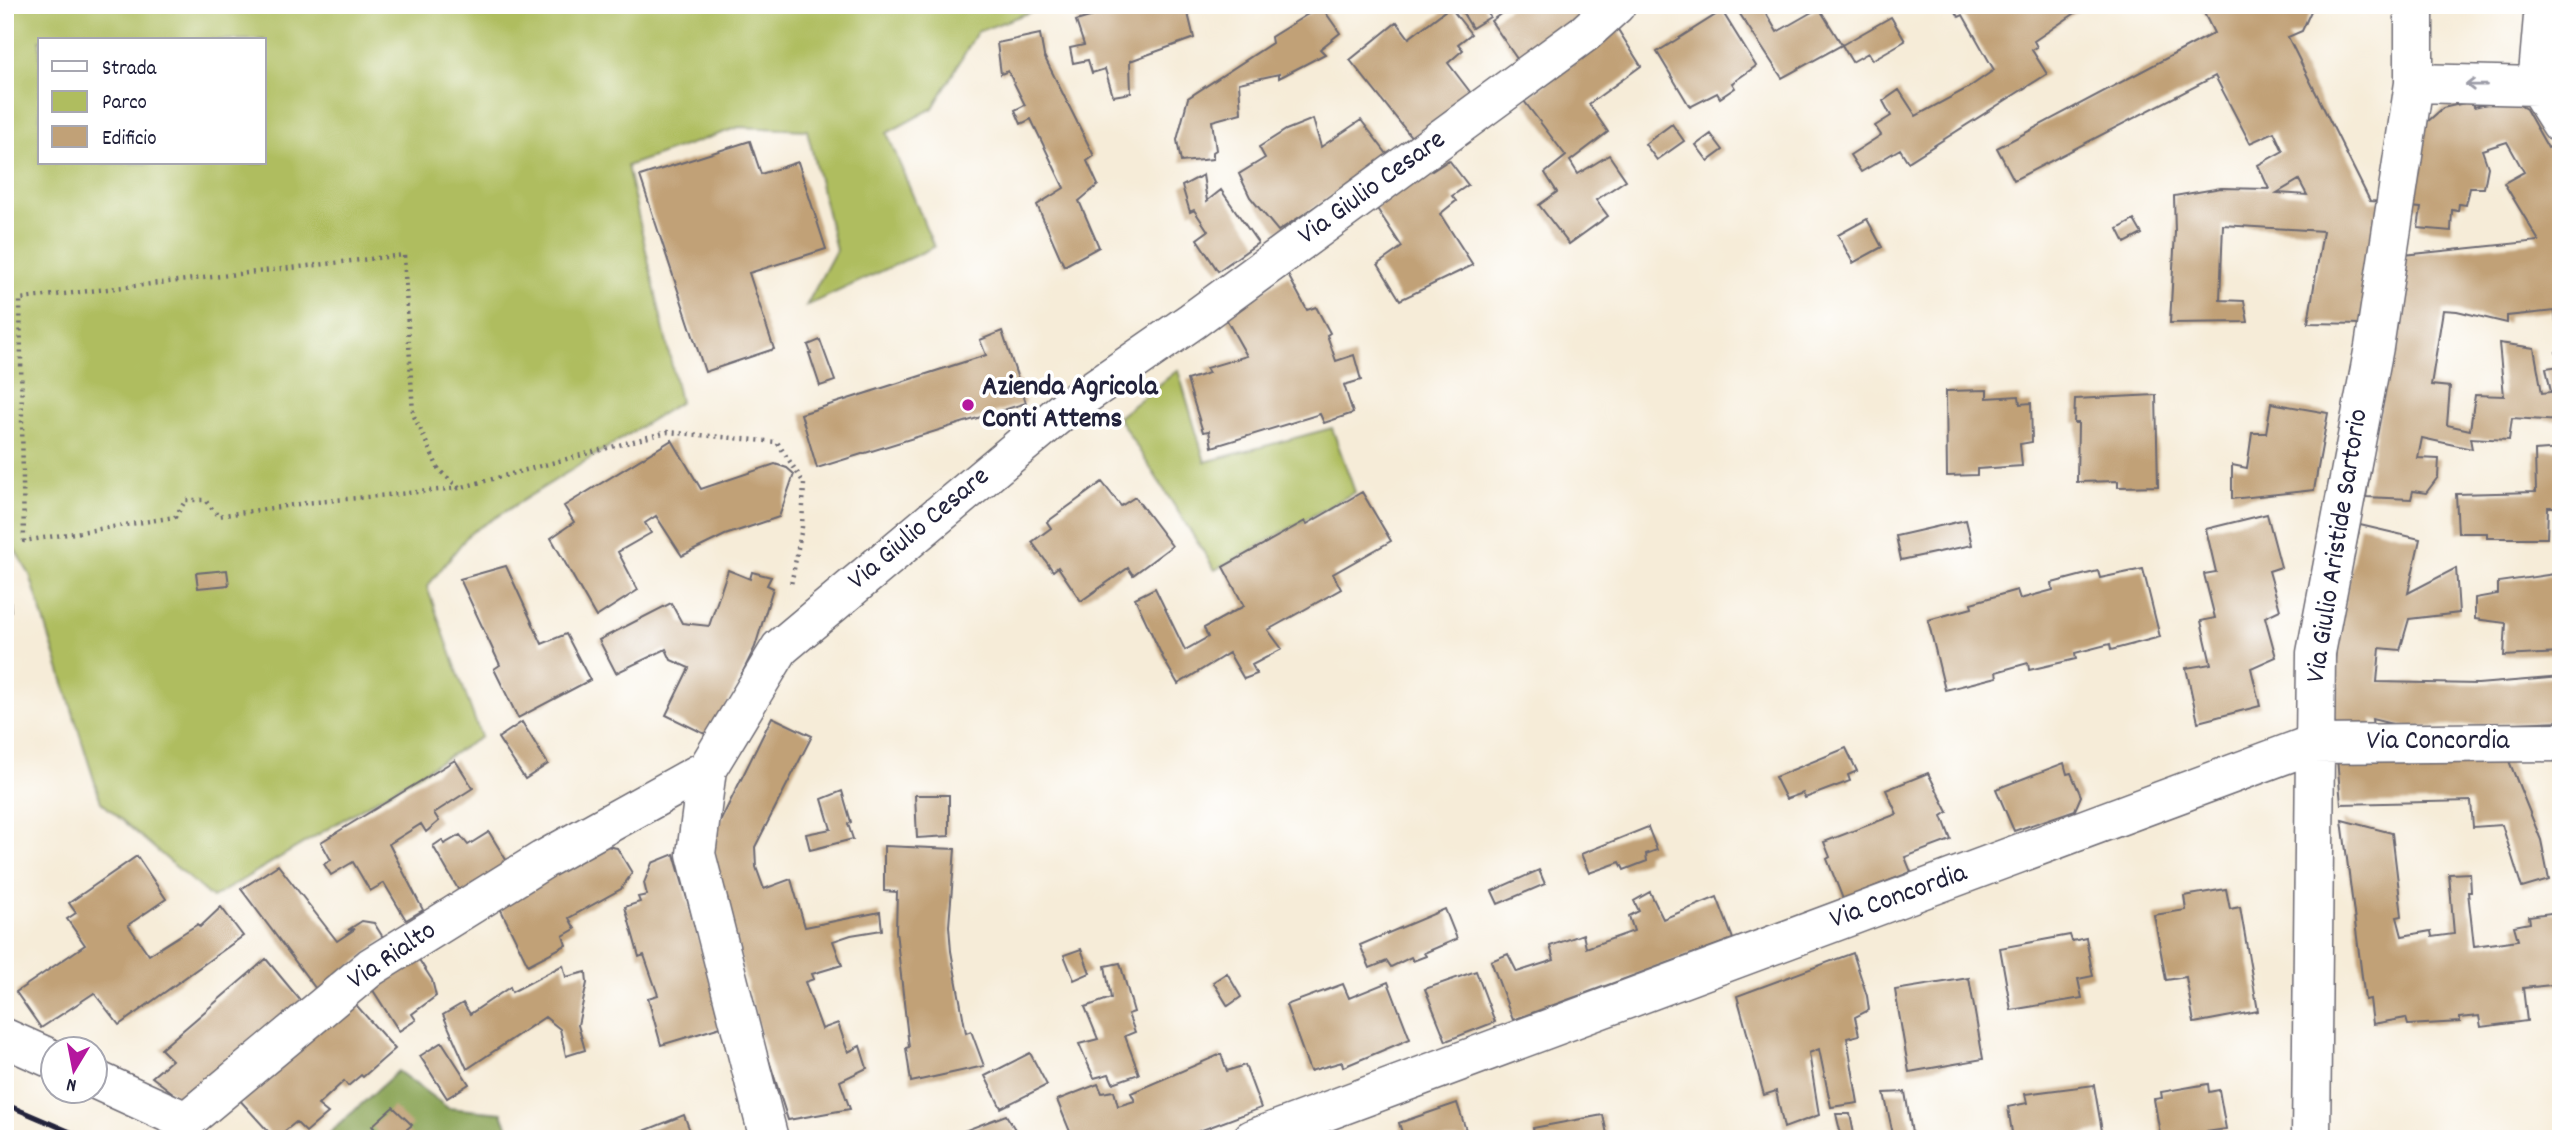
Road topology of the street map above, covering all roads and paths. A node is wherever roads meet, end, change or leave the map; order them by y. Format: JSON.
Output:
{"nodes":[{"id":1,"x":1616,"y":5,"type":"edge"},
{"id":2,"x":2414,"y":5,"type":"edge"},
{"id":3,"x":2544,"y":5,"type":"edge"},
{"id":4,"x":2414,"y":83,"type":"junction"},
{"id":5,"x":2537,"y":86,"type":"junction"},
{"id":6,"x":2561,"y":124,"type":"edge"},
{"id":7,"x":459,"y":488,"type":"junction"},
{"id":8,"x":780,"y":648,"type":"junction"},
{"id":9,"x":2561,"y":742,"type":"edge"},
{"id":10,"x":2313,"y":744,"type":"junction"},
{"id":11,"x":707,"y":769,"type":"junction"},
{"id":12,"x":5,"y":1038,"type":"edge"},
{"id":13,"x":38,"y":1053,"type":"edge"},
{"id":14,"x":108,"y":1085,"type":"edge"},
{"id":15,"x":769,"y":1139,"type":"edge"},
{"id":16,"x":1252,"y":1139,"type":"edge"},
{"id":17,"x":2311,"y":1139,"type":"edge"}],
"edges":[{"from":1,"to":8,"type":"street","name":"Via Giulio Cesare"},
{"from":2,"to":4,"type":"street","name":"Via Giulio Aristide Sartorio"},
{"from":3,"to":5,"type":"street"},
{"from":5,"to":4,"type":"street","one_way":true},
{"from":4,"to":10,"type":"street","name":"Via Giulio Aristide Sartorio"},
{"from":5,"to":6,"type":"street"},
{"from":7,"to":7,"type":"path"},
{"from":7,"to":8,"type":"path"},
{"from":8,"to":11,"type":"street","name":"Via Giulio Cesare"},
{"from":9,"to":10,"type":"street","name":"Via Concordia"},
{"from":10,"to":16,"type":"street","name":"Via Concordia"},
{"from":10,"to":17,"type":"street","name":"Via Giulio Aristide Sartorio"},
{"from":11,"to":14,"type":"street","name":"Via Rialto"},
{"from":11,"to":15,"type":"street","name":"Via Giulio Cesare"},
{"from":12,"to":13,"type":"street"}]}
